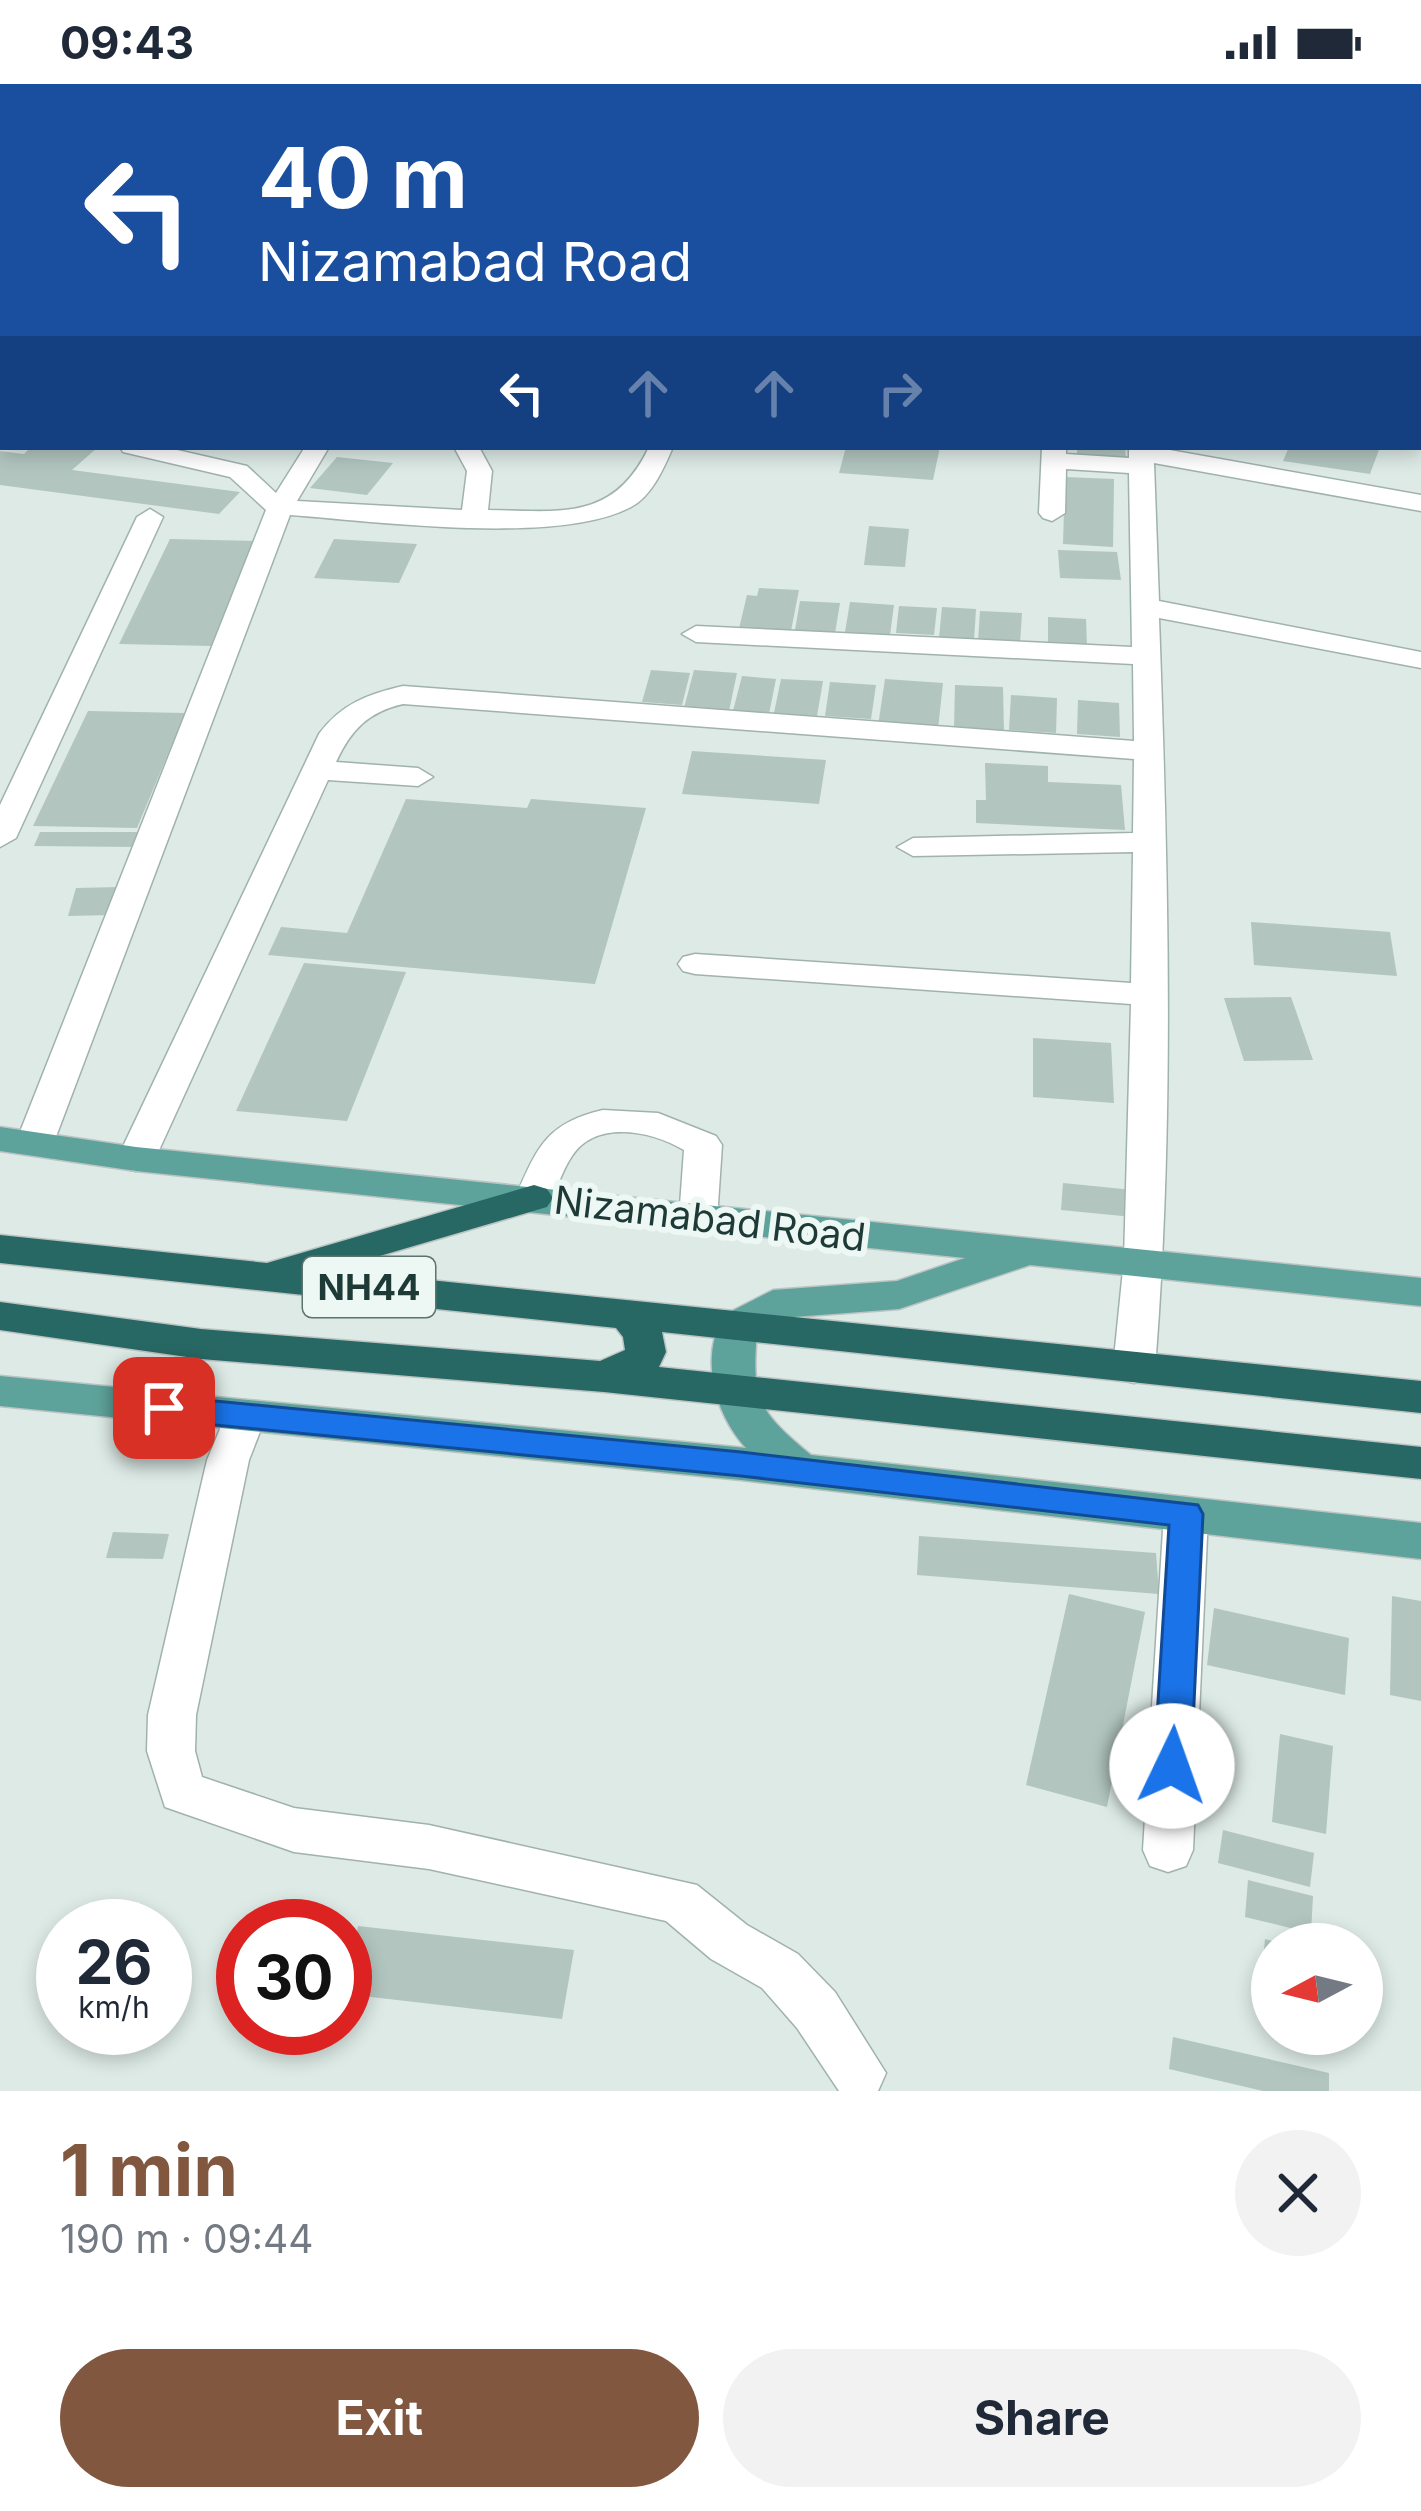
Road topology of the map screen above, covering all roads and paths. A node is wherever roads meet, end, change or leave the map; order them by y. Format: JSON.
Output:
{"nodes":[{"id":1,"x":145,"y":450,"type":"edge"},
{"id":2,"x":315,"y":450,"type":"edge"},
{"id":3,"x":468,"y":450,"type":"edge"},
{"id":4,"x":659,"y":450,"type":"edge"},
{"id":5,"x":1054,"y":454,"type":"edge"},
{"id":6,"x":1142,"y":456,"type":"edge"},
{"id":7,"x":1421,"y":502,"type":"edge"},
{"id":8,"x":280,"y":507,"type":"junction"},
{"id":9,"x":1052,"y":513,"type":"dead end"},
{"id":10,"x":150,"y":518,"type":"dead end"},
{"id":11,"x":473,"y":518,"type":"junction"},
{"id":12,"x":1145,"y":607,"type":"junction"},
{"id":13,"x":696,"y":634,"type":"dead end"},
{"id":14,"x":1147,"y":656,"type":"junction"},
{"id":15,"x":1421,"y":660,"type":"edge"},
{"id":16,"x":1148,"y":751,"type":"junction"},
{"id":17,"x":320,"y":770,"type":"junction"},
{"id":18,"x":418,"y":777,"type":"dead end"},
{"id":19,"x":0,"y":838,"type":"edge"},
{"id":20,"x":1148,"y":842,"type":"junction"},
{"id":21,"x":913,"y":847,"type":"dead end"},
{"id":22,"x":695,"y":964,"type":"dead end"},
{"id":23,"x":1148,"y":995,"type":"junction"},
{"id":24,"x":17,"y":1140,"type":"edge"},
{"id":25,"x":136,"y":1159,"type":"junction"},
{"id":26,"x":534,"y":1198,"type":"junction"},
{"id":27,"x":698,"y":1219,"type":"junction"},
{"id":28,"x":0,"y":1249,"type":"edge"},
{"id":29,"x":1026,"y":1252,"type":"junction"},
{"id":30,"x":1144,"y":1260,"type":"junction"},
{"id":31,"x":261,"y":1276,"type":"junction"},
{"id":32,"x":1421,"y":1292,"type":"edge"},
{"id":33,"x":626,"y":1313,"type":"junction"},
{"id":34,"x":0,"y":1316,"type":"edge"},
{"id":35,"x":737,"y":1325,"type":"junction"},
{"id":36,"x":1134,"y":1368,"type":"junction"},
{"id":37,"x":604,"y":1378,"type":"junction"},
{"id":38,"x":730,"y":1390,"type":"junction"},
{"id":39,"x":0,"y":1391,"type":"edge"},
{"id":40,"x":1421,"y":1396,"type":"edge"},
{"id":41,"x":245,"y":1416,"type":"junction"},
{"id":42,"x":1421,"y":1462,"type":"edge"},
{"id":43,"x":800,"y":1471,"type":"junction"},
{"id":44,"x":1186,"y":1514,"type":"junction"},
{"id":45,"x":1421,"y":1541,"type":"edge"},
{"id":46,"x":1168,"y":1850,"type":"dead end"},
{"id":47,"x":859,"y":2073,"type":"dead end"}],
"edges":[{"from":1,"to":8,"type":"street"},
{"from":2,"to":8,"type":"street"},
{"from":3,"to":11,"type":"street"},
{"from":4,"to":11,"type":"street"},
{"from":5,"to":6,"type":"street"},
{"from":5,"to":9,"type":"street"},
{"from":6,"to":7,"type":"street"},
{"from":6,"to":12,"type":"street"},
{"from":8,"to":11,"type":"street"},
{"from":8,"to":24,"type":"street"},
{"from":10,"to":19,"type":"street"},
{"from":12,"to":14,"type":"street"},
{"from":12,"to":15,"type":"street"},
{"from":13,"to":14,"type":"street"},
{"from":14,"to":16,"type":"street"},
{"from":16,"to":17,"type":"street"},
{"from":16,"to":20,"type":"street"},
{"from":17,"to":18,"type":"street"},
{"from":17,"to":25,"type":"street"},
{"from":20,"to":21,"type":"street"},
{"from":20,"to":23,"type":"street"},
{"from":22,"to":23,"type":"street"},
{"from":23,"to":30,"type":"street"},
{"from":24,"to":25,"type":"main road","name":"Nizamabad Road"},
{"from":25,"to":26,"type":"main road","name":"Nizamabad Road"},
{"from":26,"to":27,"type":"main road","name":"Nizamabad Road"},
{"from":26,"to":27,"type":"street"},
{"from":26,"to":31,"type":"highway"},
{"from":27,"to":29,"type":"main road","name":"Nizamabad Road"},
{"from":28,"to":31,"type":"highway","number":"NH44"},
{"from":29,"to":30,"type":"main road","name":"Nizamabad Road"},
{"from":29,"to":35,"type":"main road"},
{"from":30,"to":32,"type":"main road","name":"Nizamabad Road"},
{"from":30,"to":36,"type":"street"},
{"from":31,"to":33,"type":"highway","number":"NH44"},
{"from":33,"to":35,"type":"highway","number":"NH44"},
{"from":33,"to":37,"type":"highway"},
{"from":34,"to":37,"type":"highway","number":"NH44"},
{"from":35,"to":36,"type":"highway","number":"NH44"},
{"from":35,"to":38,"type":"main road"},
{"from":36,"to":40,"type":"highway","number":"NH44"},
{"from":37,"to":38,"type":"highway","number":"NH44"},
{"from":38,"to":42,"type":"highway","number":"NH44"},
{"from":38,"to":43,"type":"main road"},
{"from":39,"to":41,"type":"main road"},
{"from":41,"to":43,"type":"main road"},
{"from":41,"to":47,"type":"street"},
{"from":43,"to":44,"type":"main road"},
{"from":44,"to":45,"type":"main road"},
{"from":44,"to":46,"type":"street"}]}
